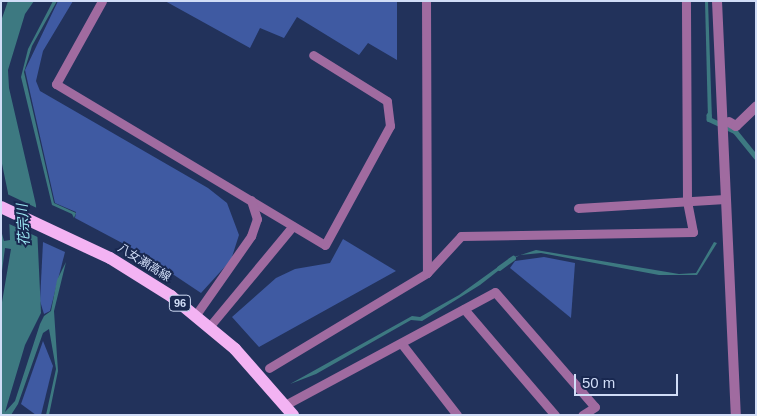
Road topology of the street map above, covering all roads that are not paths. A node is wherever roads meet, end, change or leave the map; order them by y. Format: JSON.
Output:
{"nodes":[{"id":1,"x":102,"y":1,"type":"edge"},
{"id":2,"x":426,"y":1,"type":"edge"},
{"id":3,"x":686,"y":1,"type":"edge"},
{"id":4,"x":717,"y":1,"type":"edge"},
{"id":5,"x":312,"y":54,"type":"dead end"},
{"id":6,"x":756,"y":107,"type":"edge"},
{"id":7,"x":729,"y":122,"type":"dead end"},
{"id":8,"x":725,"y":199,"type":"junction"},
{"id":9,"x":251,"y":200,"type":"junction"},
{"id":10,"x":687,"y":201,"type":"junction"},
{"id":11,"x":1,"y":207,"type":"edge"},
{"id":12,"x":578,"y":208,"type":"dead end"},
{"id":13,"x":293,"y":226,"type":"junction"},
{"id":14,"x":427,"y":273,"type":"junction"},
{"id":15,"x":464,"y":309,"type":"junction"},
{"id":16,"x":195,"y":316,"type":"junction"},
{"id":17,"x":210,"y":327,"type":"junction"},
{"id":18,"x":401,"y":343,"type":"junction"},
{"id":19,"x":269,"y":368,"type":"dead end"},
{"id":20,"x":289,"y":410,"type":"edge"},
{"id":21,"x":456,"y":415,"type":"edge"},
{"id":22,"x":555,"y":415,"type":"edge"},
{"id":23,"x":582,"y":415,"type":"edge"},
{"id":24,"x":736,"y":415,"type":"edge"}],
"edges":[{"from":1,"to":9,"type":"lane"},
{"from":2,"to":14,"type":"lane"},
{"from":3,"to":10,"type":"lane"},
{"from":4,"to":8,"type":"street"},
{"from":5,"to":13,"type":"lane"},
{"from":6,"to":7,"type":"street"},
{"from":8,"to":10,"type":"lane"},
{"from":8,"to":24,"type":"street"},
{"from":9,"to":13,"type":"lane"},
{"from":9,"to":16,"type":"lane"},
{"from":10,"to":12,"type":"lane"},
{"from":10,"to":14,"type":"lane"},
{"from":11,"to":16,"type":"main road","name":"八女瀬高線","number":"96"},
{"from":13,"to":17,"type":"lane"},
{"from":14,"to":19,"type":"lane"},
{"from":15,"to":18,"type":"lane"},
{"from":15,"to":22,"type":"lane"},
{"from":15,"to":23,"type":"lane"},
{"from":16,"to":17,"type":"main road","name":"八女瀬高線","number":"96"},
{"from":17,"to":20,"type":"main road","name":"八女瀬高線","number":"96"},
{"from":18,"to":20,"type":"lane"},
{"from":18,"to":21,"type":"lane"}]}
